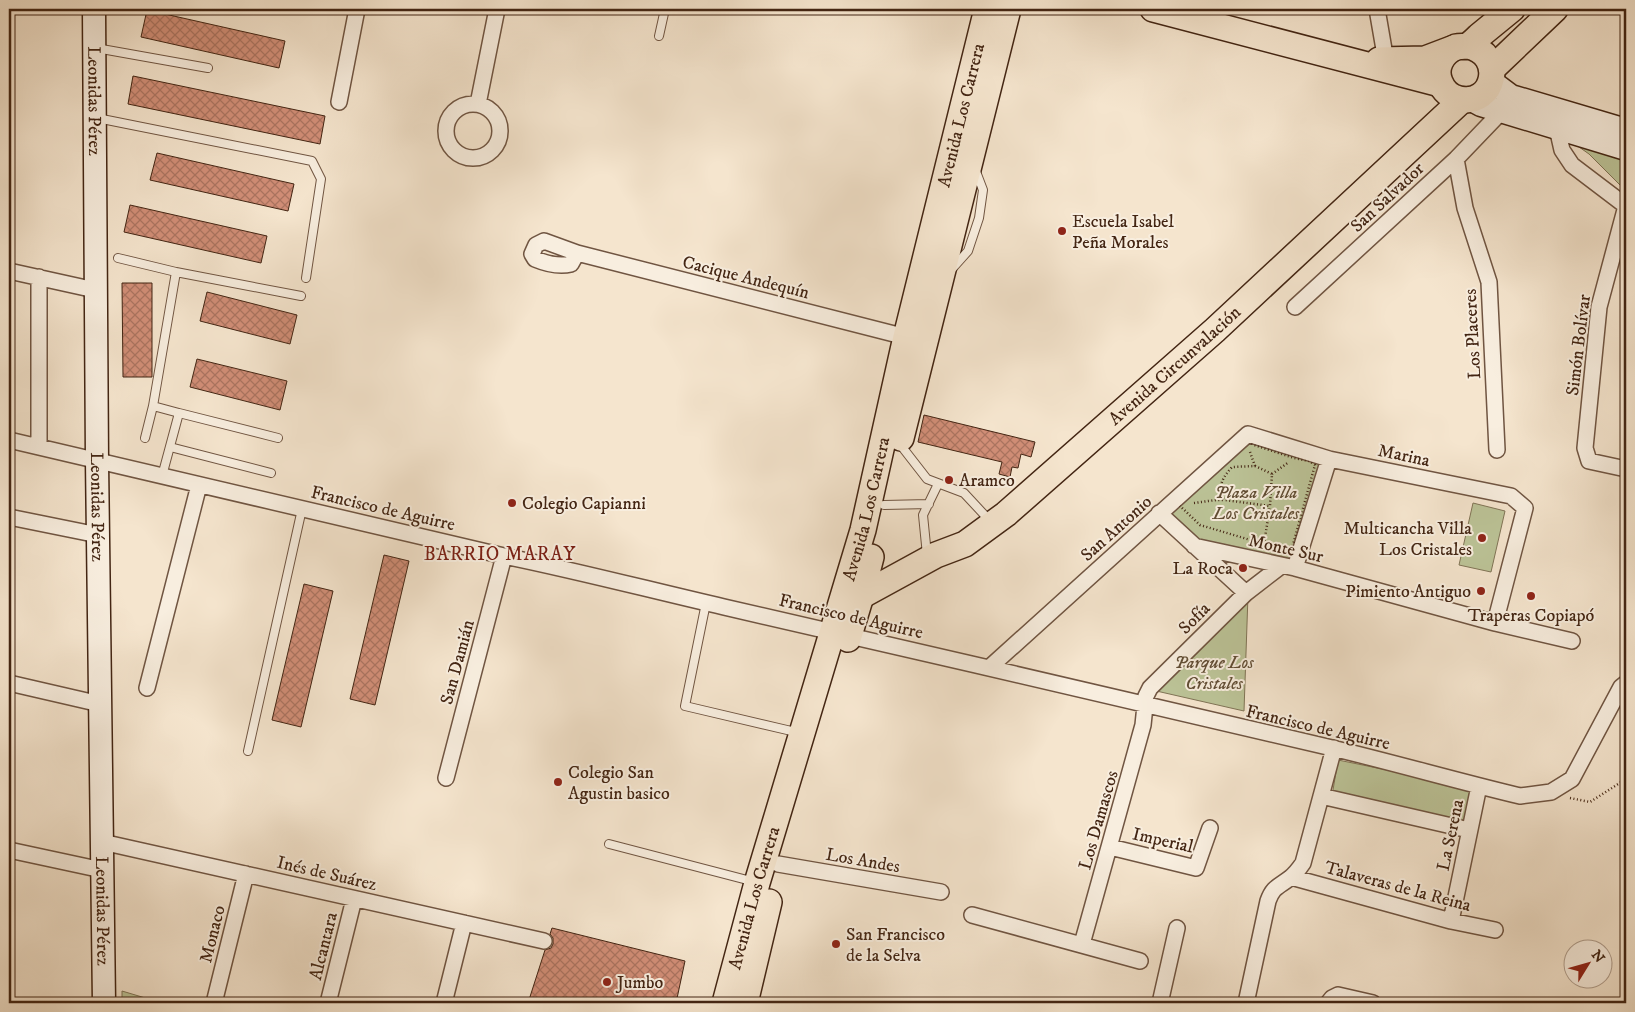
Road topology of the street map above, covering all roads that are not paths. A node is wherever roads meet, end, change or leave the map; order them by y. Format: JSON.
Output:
{"nodes":[{"id":1,"x":94,"y":9,"type":"edge"},
{"id":2,"x":357,"y":9,"type":"edge"},
{"id":3,"x":497,"y":9,"type":"edge"},
{"id":4,"x":665,"y":9,"type":"edge"},
{"id":5,"x":987,"y":9,"type":"edge"},
{"id":6,"x":1008,"y":9,"type":"edge"},
{"id":7,"x":1153,"y":9,"type":"edge"},
{"id":8,"x":1377,"y":9,"type":"edge"},
{"id":9,"x":1512,"y":9,"type":"edge"},
{"id":10,"x":1555,"y":9,"type":"edge"},
{"id":11,"x":659,"y":36,"type":"dead end"},
{"id":12,"x":1461,"y":47,"type":"junction"},
{"id":13,"x":94,"y":48,"type":"junction"},
{"id":14,"x":1344,"y":59,"type":"junction"},
{"id":15,"x":1386,"y":60,"type":"junction"},
{"id":16,"x":208,"y":68,"type":"dead end"},
{"id":17,"x":1491,"y":75,"type":"junction"},
{"id":18,"x":1440,"y":84,"type":"junction"},
{"id":19,"x":1466,"y":99,"type":"junction"},
{"id":20,"x":339,"y":102,"type":"dead end"},
{"id":21,"x":478,"y":104,"type":"dead end"},
{"id":22,"x":1502,"y":111,"type":"junction"},
{"id":23,"x":95,"y":118,"type":"junction"},
{"id":24,"x":1557,"y":128,"type":"junction"},
{"id":25,"x":1626,"y":130,"type":"edge"},
{"id":26,"x":1626,"y":149,"type":"edge"},
{"id":27,"x":1456,"y":159,"type":"junction"},
{"id":28,"x":1626,"y":206,"type":"edge"},
{"id":29,"x":577,"y":254,"type":"dead end"},
{"id":30,"x":118,"y":258,"type":"dead end"},
{"id":31,"x":9,"y":270,"type":"edge"},
{"id":32,"x":176,"y":272,"type":"junction"},
{"id":33,"x":39,"y":277,"type":"junction"},
{"id":34,"x":306,"y":278,"type":"dead end"},
{"id":35,"x":96,"y":290,"type":"junction"},
{"id":36,"x":301,"y":296,"type":"dead end"},
{"id":37,"x":1295,"y":307,"type":"dead end"},
{"id":38,"x":906,"y":337,"type":"junction"},
{"id":39,"x":153,"y":406,"type":"junction"},
{"id":40,"x":179,"y":413,"type":"junction"},
{"id":41,"x":145,"y":438,"type":"dead end"},
{"id":42,"x":278,"y":438,"type":"dead end"},
{"id":43,"x":9,"y":440,"type":"edge"},
{"id":44,"x":1273,"y":441,"type":"joint"},
{"id":45,"x":899,"y":443,"type":"junction"},
{"id":46,"x":39,"y":447,"type":"junction"},
{"id":47,"x":170,"y":447,"type":"junction"},
{"id":48,"x":1496,"y":450,"type":"dead end"},
{"id":49,"x":1329,"y":459,"type":"junction"},
{"id":50,"x":97,"y":461,"type":"junction"},
{"id":51,"x":1626,"y":469,"type":"edge"},
{"id":52,"x":271,"y":474,"type":"dead end"},
{"id":53,"x":162,"y":476,"type":"junction"},
{"id":54,"x":938,"y":484,"type":"junction"},
{"id":55,"x":199,"y":485,"type":"junction"},
{"id":56,"x":929,"y":504,"type":"junction"},
{"id":57,"x":884,"y":505,"type":"junction"},
{"id":58,"x":302,"y":509,"type":"junction"},
{"id":59,"x":1160,"y":513,"type":"junction"},
{"id":60,"x":9,"y":517,"type":"edge"},
{"id":61,"x":992,"y":524,"type":"junction"},
{"id":62,"x":98,"y":535,"type":"junction"},
{"id":63,"x":1194,"y":546,"type":"junction"},
{"id":64,"x":504,"y":556,"type":"junction"},
{"id":65,"x":928,"y":560,"type":"junction"},
{"id":66,"x":1288,"y":567,"type":"junction"},
{"id":67,"x":1246,"y":593,"type":"junction"},
{"id":68,"x":862,"y":596,"type":"junction"},
{"id":69,"x":706,"y":603,"type":"junction"},
{"id":70,"x":1495,"y":623,"type":"junction"},
{"id":71,"x":840,"y":633,"type":"junction"},
{"id":72,"x":1572,"y":640,"type":"dead end"},
{"id":73,"x":990,"y":667,"type":"junction"},
{"id":74,"x":1626,"y":682,"type":"edge"},
{"id":75,"x":9,"y":683,"type":"edge"},
{"id":76,"x":147,"y":688,"type":"dead end"},
{"id":77,"x":100,"y":704,"type":"junction"},
{"id":78,"x":1145,"y":705,"type":"junction"},
{"id":79,"x":802,"y":734,"type":"junction"},
{"id":80,"x":1334,"y":748,"type":"junction"},
{"id":81,"x":248,"y":751,"type":"dead end"},
{"id":82,"x":446,"y":778,"type":"dead end"},
{"id":83,"x":1479,"y":786,"type":"junction"},
{"id":84,"x":1321,"y":796,"type":"junction"},
{"id":85,"x":1210,"y":828,"type":"dead end"},
{"id":86,"x":1469,"y":830,"type":"junction"},
{"id":87,"x":102,"y":842,"type":"junction"},
{"id":88,"x":610,"y":844,"type":"dead end"},
{"id":89,"x":1110,"y":847,"type":"junction"},
{"id":90,"x":9,"y":850,"type":"edge"},
{"id":91,"x":778,"y":864,"type":"junction"},
{"id":92,"x":102,"y":870,"type":"junction"},
{"id":93,"x":246,"y":874,"type":"junction"},
{"id":94,"x":1291,"y":878,"type":"junction"},
{"id":95,"x":757,"y":883,"type":"junction"},
{"id":96,"x":941,"y":892,"type":"dead end"},
{"id":97,"x":354,"y":899,"type":"junction"},
{"id":98,"x":972,"y":915,"type":"dead end"},
{"id":99,"x":1452,"y":921,"type":"junction"},
{"id":100,"x":464,"y":923,"type":"junction"},
{"id":101,"x":1177,"y":928,"type":"dead end"},
{"id":102,"x":1495,"y":930,"type":"dead end"},
{"id":103,"x":544,"y":941,"type":"dead end"},
{"id":104,"x":1082,"y":944,"type":"junction"},
{"id":105,"x":1140,"y":961,"type":"dead end"},
{"id":106,"x":1330,"y":1001,"type":"edge"},
{"id":107,"x":104,"y":1003,"type":"edge"},
{"id":108,"x":214,"y":1003,"type":"edge"},
{"id":109,"x":328,"y":1003,"type":"edge"},
{"id":110,"x":444,"y":1003,"type":"edge"},
{"id":111,"x":725,"y":1003,"type":"edge"},
{"id":112,"x":746,"y":1003,"type":"edge"},
{"id":113,"x":1160,"y":1003,"type":"edge"},
{"id":114,"x":1246,"y":1003,"type":"edge"},
{"id":115,"x":1373,"y":1003,"type":"edge"}],
"edges":[{"from":1,"to":13,"type":"street","name":"Leonidas Pérez"},
{"from":2,"to":20,"type":"street"},
{"from":3,"to":21,"type":"street"},
{"from":4,"to":11,"type":"lane"},
{"from":5,"to":38,"type":"main road","name":"Avenida Los Carrera"},
{"from":6,"to":45,"type":"main road","name":"Avenida Los Carrera"},
{"from":7,"to":14,"type":"main road"},
{"from":8,"to":15,"type":"street"},
{"from":9,"to":12,"type":"main road"},
{"from":10,"to":17,"type":"main road","name":"Avenida Circunvalación"},
{"from":12,"to":15,"type":"main road"},
{"from":12,"to":17,"type":"main road"},
{"from":12,"to":18,"type":"main road"},
{"from":13,"to":16,"type":"lane"},
{"from":13,"to":23,"type":"street","name":"Leonidas Pérez"},
{"from":14,"to":15,"type":"main road"},
{"from":14,"to":18,"type":"main road"},
{"from":17,"to":19,"type":"main road","name":"Avenida Circunvalación"},
{"from":17,"to":25,"type":"street"},
{"from":18,"to":19,"type":"main road"},
{"from":19,"to":22,"type":"street"},
{"from":19,"to":61,"type":"main road","name":"Avenida Circunvalación"},
{"from":22,"to":24,"type":"street"},
{"from":22,"to":27,"type":"street","name":"San Salvador"},
{"from":23,"to":34,"type":"lane"},
{"from":23,"to":35,"type":"street","name":"Leonidas Pérez"},
{"from":24,"to":26,"type":"street"},
{"from":24,"to":28,"type":"street"},
{"from":27,"to":37,"type":"street","name":"San Salvador"},
{"from":27,"to":48,"type":"street","name":"Los Placeres"},
{"from":28,"to":51,"type":"street","name":"Simón Bolívar"},
{"from":29,"to":38,"type":"street","name":"Cacique Andequín"},
{"from":30,"to":32,"type":"lane"},
{"from":31,"to":33,"type":"street"},
{"from":32,"to":36,"type":"lane"},
{"from":32,"to":39,"type":"lane"},
{"from":33,"to":35,"type":"street"},
{"from":33,"to":46,"type":"street"},
{"from":35,"to":50,"type":"street","name":"Leonidas Pérez"},
{"from":38,"to":71,"type":"main road","name":"Avenida Los Carrera"},
{"from":39,"to":40,"type":"lane"},
{"from":39,"to":41,"type":"lane"},
{"from":40,"to":42,"type":"lane"},
{"from":40,"to":47,"type":"lane"},
{"from":43,"to":46,"type":"street","name":"Francisco de Aguirre"},
{"from":44,"to":49,"type":"street","name":"Marina"},
{"from":44,"to":59,"type":"street","name":"San Antonio"},
{"from":45,"to":54,"type":"lane"},
{"from":45,"to":57,"type":"main road","name":"Avenida Los Carrera"},
{"from":46,"to":50,"type":"street","name":"Francisco de Aguirre"},
{"from":47,"to":52,"type":"lane"},
{"from":47,"to":53,"type":"lane"},
{"from":49,"to":66,"type":"street"},
{"from":49,"to":70,"type":"street","name":"Marina"},
{"from":50,"to":53,"type":"street","name":"Francisco de Aguirre"},
{"from":50,"to":62,"type":"street","name":"Leonidas Pérez"},
{"from":53,"to":55,"type":"street","name":"Francisco de Aguirre"},
{"from":54,"to":56,"type":"lane"},
{"from":54,"to":61,"type":"lane"},
{"from":55,"to":58,"type":"street","name":"Francisco de Aguirre"},
{"from":55,"to":76,"type":"street"},
{"from":56,"to":57,"type":"lane"},
{"from":56,"to":65,"type":"lane"},
{"from":57,"to":68,"type":"main road","name":"Avenida Los Carrera"},
{"from":58,"to":64,"type":"street","name":"Francisco de Aguirre"},
{"from":58,"to":81,"type":"lane"},
{"from":59,"to":63,"type":"street"},
{"from":59,"to":73,"type":"street","name":"San Antonio"},
{"from":60,"to":62,"type":"street"},
{"from":61,"to":65,"type":"main road","name":"Avenida Circunvalación"},
{"from":62,"to":77,"type":"street","name":"Leonidas Pérez"},
{"from":63,"to":66,"type":"street","name":"Monte Sur"},
{"from":63,"to":67,"type":"street"},
{"from":64,"to":69,"type":"street","name":"Francisco de Aguirre"},
{"from":64,"to":82,"type":"street","name":"San Damián"},
{"from":65,"to":68,"type":"main road","name":"Avenida Circunvalación"},
{"from":66,"to":67,"type":"street","name":"Sofía"},
{"from":66,"to":70,"type":"street","name":"Monte Sur"},
{"from":67,"to":78,"type":"street","name":"Sofía"},
{"from":68,"to":71,"type":"main road","name":"Avenida Los Carrera"},
{"from":69,"to":71,"type":"street","name":"Francisco de Aguirre"},
{"from":69,"to":79,"type":"lane"},
{"from":70,"to":72,"type":"street","name":"Monte Sur"},
{"from":71,"to":73,"type":"street","name":"Francisco de Aguirre"},
{"from":71,"to":79,"type":"main road","name":"Avenida Los Carrera"},
{"from":71,"to":91,"type":"main road","name":"Avenida Los Carrera"},
{"from":73,"to":78,"type":"street","name":"Francisco de Aguirre"},
{"from":74,"to":83,"type":"street","name":"Francisco de Aguirre"},
{"from":75,"to":77,"type":"street"},
{"from":77,"to":87,"type":"street","name":"Leonidas Pérez"},
{"from":78,"to":80,"type":"street","name":"Francisco de Aguirre"},
{"from":78,"to":89,"type":"street","name":"Los Damascos"},
{"from":79,"to":95,"type":"main road","name":"Avenida Los Carrera"},
{"from":80,"to":83,"type":"street","name":"Francisco de Aguirre"},
{"from":80,"to":84,"type":"street"},
{"from":83,"to":86,"type":"street","name":"La Serena"},
{"from":84,"to":86,"type":"street"},
{"from":84,"to":94,"type":"street"},
{"from":85,"to":89,"type":"street","name":"Imperial"},
{"from":86,"to":99,"type":"street","name":"La Serena"},
{"from":87,"to":92,"type":"street","name":"Leonidas Pérez"},
{"from":87,"to":93,"type":"street","name":"Inés de Suárez"},
{"from":88,"to":95,"type":"lane"},
{"from":89,"to":104,"type":"street","name":"Los Damascos"},
{"from":90,"to":92,"type":"street"},
{"from":91,"to":96,"type":"street","name":"Los Andes"},
{"from":91,"to":112,"type":"main road","name":"Avenida Los Carrera"},
{"from":92,"to":107,"type":"street","name":"Leonidas Pérez"},
{"from":93,"to":97,"type":"street","name":"Inés de Suárez"},
{"from":93,"to":108,"type":"street","name":"Monaco"},
{"from":94,"to":99,"type":"street","name":"Talaveras de la Reina"},
{"from":94,"to":114,"type":"street"},
{"from":95,"to":111,"type":"main road","name":"Avenida Los Carrera"},
{"from":97,"to":100,"type":"street","name":"Inés de Suárez"},
{"from":97,"to":109,"type":"street","name":"Alcantara"},
{"from":98,"to":104,"type":"street"},
{"from":99,"to":102,"type":"street","name":"Talaveras de la Reina"},
{"from":100,"to":103,"type":"street","name":"Inés de Suárez"},
{"from":100,"to":110,"type":"street"},
{"from":101,"to":113,"type":"street"},
{"from":104,"to":105,"type":"street"},
{"from":106,"to":115,"type":"street"}]}
